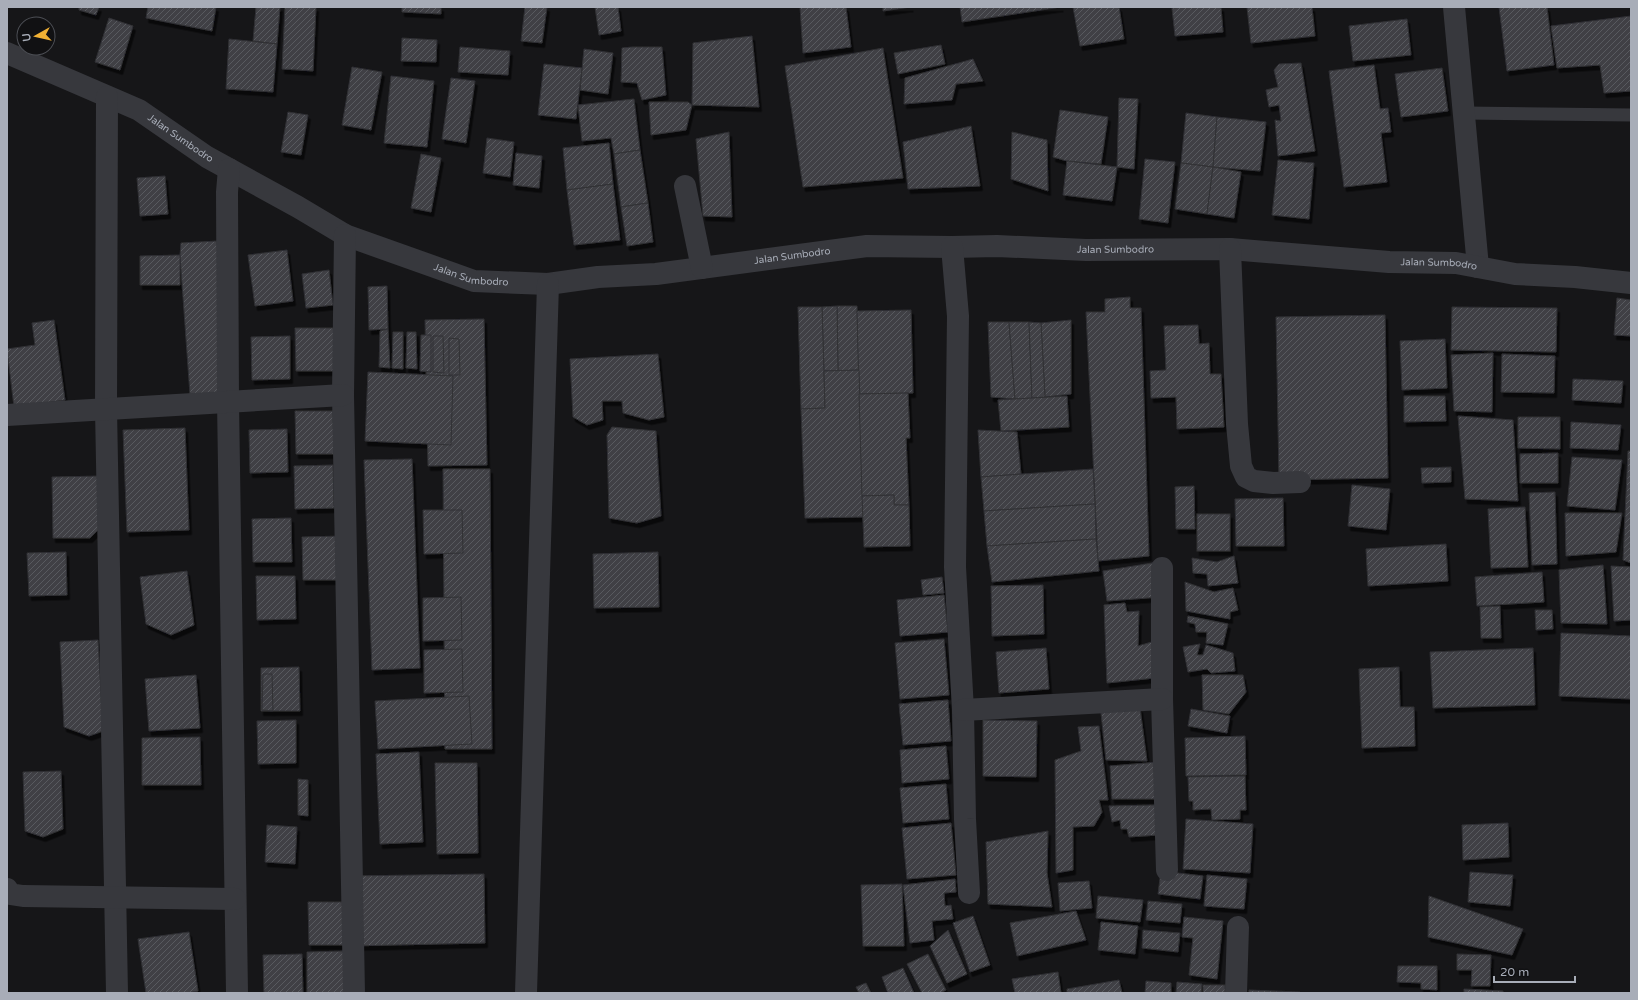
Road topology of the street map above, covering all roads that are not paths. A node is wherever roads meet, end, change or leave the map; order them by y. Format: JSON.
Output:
{"nodes":[{"id":1,"x":1454,"y":7,"type":"edge"},
{"id":2,"x":7,"y":53,"type":"edge"},
{"id":3,"x":107,"y":97,"type":"junction"},
{"id":4,"x":1465,"y":113,"type":"junction"},
{"id":5,"x":1631,"y":115,"type":"edge"},
{"id":6,"x":229,"y":169,"type":"junction"},
{"id":7,"x":685,"y":186,"type":"dead end"},
{"id":8,"x":345,"y":235,"type":"junction"},
{"id":9,"x":952,"y":247,"type":"junction"},
{"id":10,"x":1230,"y":249,"type":"junction"},
{"id":11,"x":1478,"y":267,"type":"junction"},
{"id":12,"x":702,"y":268,"type":"junction"},
{"id":13,"x":1631,"y":283,"type":"edge"},
{"id":14,"x":548,"y":284,"type":"junction"},
{"id":15,"x":344,"y":395,"type":"junction"},
{"id":16,"x":228,"y":401,"type":"junction"},
{"id":17,"x":106,"y":409,"type":"junction"},
{"id":18,"x":7,"y":415,"type":"edge"},
{"id":19,"x":1300,"y":482,"type":"dead end"},
{"id":20,"x":1162,"y":568,"type":"dead end"},
{"id":21,"x":1162,"y":699,"type":"junction"},
{"id":22,"x":963,"y":710,"type":"junction"},
{"id":23,"x":1167,"y":870,"type":"dead end"},
{"id":24,"x":7,"y":889,"type":"edge"},
{"id":25,"x":969,"y":893,"type":"dead end"},
{"id":26,"x":115,"y":897,"type":"junction"},
{"id":27,"x":234,"y":899,"type":"junction"},
{"id":28,"x":1238,"y":927,"type":"dead end"},
{"id":29,"x":117,"y":993,"type":"edge"},
{"id":30,"x":237,"y":993,"type":"edge"},
{"id":31,"x":354,"y":993,"type":"edge"},
{"id":32,"x":526,"y":993,"type":"edge"},
{"id":33,"x":1236,"y":993,"type":"edge"}],
"edges":[{"from":1,"to":4,"type":"street"},
{"from":2,"to":3,"type":"street","name":"Jalan Sumbodro"},
{"from":3,"to":6,"type":"street","name":"Jalan Sumbodro"},
{"from":3,"to":17,"type":"street"},
{"from":4,"to":5,"type":"lane"},
{"from":4,"to":11,"type":"street"},
{"from":6,"to":8,"type":"street","name":"Jalan Sumbodro"},
{"from":6,"to":16,"type":"street"},
{"from":7,"to":12,"type":"street"},
{"from":8,"to":14,"type":"street","name":"Jalan Sumbodro"},
{"from":8,"to":15,"type":"street"},
{"from":9,"to":10,"type":"street","name":"Jalan Sumbodro"},
{"from":9,"to":12,"type":"street","name":"Jalan Sumbodro"},
{"from":9,"to":22,"type":"street"},
{"from":10,"to":11,"type":"street","name":"Jalan Sumbodro"},
{"from":10,"to":19,"type":"street"},
{"from":11,"to":13,"type":"street","name":"Jalan Sumbodro"},
{"from":12,"to":14,"type":"street","name":"Jalan Sumbodro"},
{"from":14,"to":32,"type":"street"},
{"from":15,"to":16,"type":"street"},
{"from":15,"to":31,"type":"street"},
{"from":16,"to":17,"type":"street"},
{"from":16,"to":27,"type":"street"},
{"from":17,"to":18,"type":"street"},
{"from":17,"to":26,"type":"street"},
{"from":20,"to":21,"type":"street"},
{"from":21,"to":22,"type":"street"},
{"from":21,"to":23,"type":"street"},
{"from":22,"to":25,"type":"street"},
{"from":24,"to":26,"type":"street"},
{"from":26,"to":27,"type":"street"},
{"from":26,"to":29,"type":"street"},
{"from":27,"to":30,"type":"street"},
{"from":28,"to":33,"type":"street"}]}
